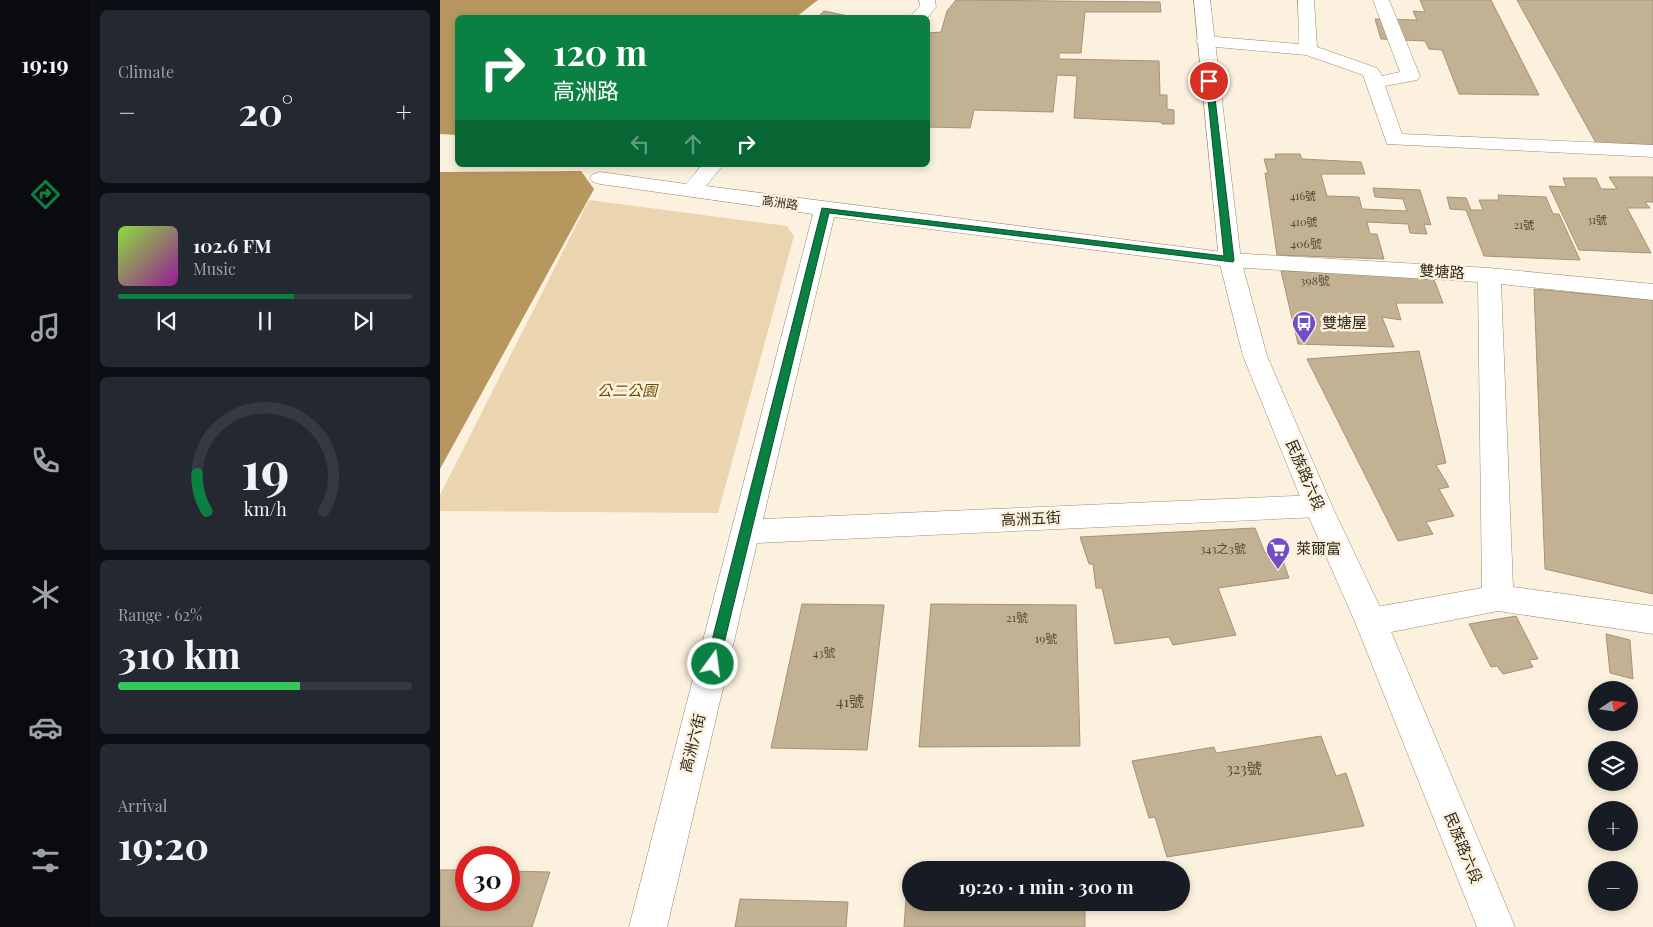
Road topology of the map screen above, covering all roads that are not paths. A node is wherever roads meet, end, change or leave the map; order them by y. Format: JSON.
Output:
{"nodes":[{"id":1,"x":927,"y":0,"type":"edge"},
{"id":2,"x":1202,"y":0,"type":"edge"},
{"id":3,"x":1306,"y":0,"type":"edge"},
{"id":4,"x":1382,"y":0,"type":"edge"},
{"id":5,"x":920,"y":15,"type":"edge"},
{"id":6,"x":1205,"y":41,"type":"junction"},
{"id":7,"x":1308,"y":50,"type":"junction"},
{"id":8,"x":1374,"y":83,"type":"junction"},
{"id":9,"x":1653,"y":151,"type":"edge"},
{"id":10,"x":710,"y":167,"type":"edge"},
{"id":11,"x":600,"y":178,"type":"dead end"},
{"id":12,"x":692,"y":190,"type":"junction"},
{"id":13,"x":825,"y":210,"type":"junction"},
{"id":14,"x":1230,"y":260,"type":"junction"},
{"id":15,"x":1489,"y":275,"type":"junction"},
{"id":16,"x":1653,"y":292,"type":"edge"},
{"id":17,"x":1318,"y":506,"type":"junction"},
{"id":18,"x":745,"y":532,"type":"junction"},
{"id":19,"x":1498,"y":598,"type":"junction"},
{"id":20,"x":1653,"y":620,"type":"edge"},
{"id":21,"x":1371,"y":622,"type":"junction"},
{"id":22,"x":648,"y":927,"type":"edge"},
{"id":23,"x":1496,"y":927,"type":"edge"}],
"edges":[{"from":1,"to":5,"type":"street"},
{"from":2,"to":6,"type":"street","name":"民族路六段"},
{"from":3,"to":7,"type":"street"},
{"from":4,"to":8,"type":"street"},
{"from":6,"to":7,"type":"street"},
{"from":6,"to":14,"type":"street","name":"民族路六段"},
{"from":7,"to":8,"type":"street"},
{"from":8,"to":9,"type":"street"},
{"from":10,"to":12,"type":"street"},
{"from":11,"to":12,"type":"street","name":"高洲路"},
{"from":12,"to":13,"type":"street","name":"高洲路"},
{"from":13,"to":14,"type":"street","name":"高洲路"},
{"from":13,"to":18,"type":"street","name":"高洲六街"},
{"from":14,"to":15,"type":"street","name":"雙塘路"},
{"from":14,"to":17,"type":"street","name":"民族路六段"},
{"from":15,"to":16,"type":"street","name":"雙塘路"},
{"from":15,"to":19,"type":"street"},
{"from":17,"to":18,"type":"street","name":"高洲五街"},
{"from":17,"to":21,"type":"street","name":"民族路六段"},
{"from":18,"to":22,"type":"street","name":"高洲六街"},
{"from":19,"to":20,"type":"street"},
{"from":19,"to":21,"type":"street"},
{"from":21,"to":23,"type":"street","name":"民族路六段"}]}
